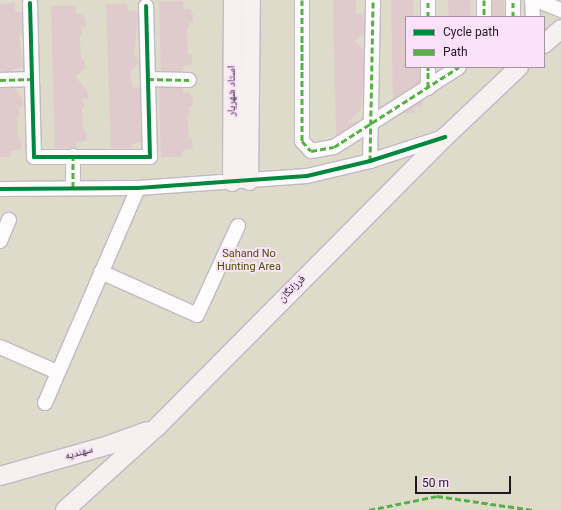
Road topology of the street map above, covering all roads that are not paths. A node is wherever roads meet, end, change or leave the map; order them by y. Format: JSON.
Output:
{"nodes":[{"id":1,"x":233,"y":0,"type":"edge"},
{"id":2,"x":251,"y":0,"type":"edge"},
{"id":3,"x":302,"y":0,"type":"edge"},
{"id":4,"x":373,"y":0,"type":"edge"},
{"id":5,"x":428,"y":0,"type":"edge"},
{"id":6,"x":484,"y":0,"type":"edge"},
{"id":7,"x":513,"y":0,"type":"edge"},
{"id":8,"x":532,"y":0,"type":"edge"},
{"id":9,"x":536,"y":0,"type":"edge"},
{"id":10,"x":30,"y":3,"type":"dead end"},
{"id":11,"x":146,"y":6,"type":"dead end"},
{"id":12,"x":561,"y":10,"type":"edge"},
{"id":13,"x":428,"y":16,"type":"edge"},
{"id":14,"x":484,"y":16,"type":"edge"},
{"id":15,"x":513,"y":16,"type":"edge"},
{"id":16,"x":533,"y":16,"type":"edge"},
{"id":17,"x":561,"y":29,"type":"edge"},
{"id":18,"x":545,"y":43,"type":"edge"},
{"id":19,"x":428,"y":68,"type":"edge"},
{"id":20,"x":458,"y":68,"type":"edge"},
{"id":21,"x":518,"y":68,"type":"edge"},
{"id":22,"x":32,"y":79,"type":"junction"},
{"id":23,"x":148,"y":79,"type":"junction"},
{"id":24,"x":0,"y":80,"type":"edge"},
{"id":25,"x":189,"y":80,"type":"dead end"},
{"id":26,"x":428,"y":88,"type":"junction"},
{"id":27,"x":371,"y":123,"type":"junction"},
{"id":28,"x":445,"y":137,"type":"junction"},
{"id":29,"x":73,"y":156,"type":"junction"},
{"id":30,"x":370,"y":161,"type":"junction"},
{"id":31,"x":240,"y":182,"type":"junction"},
{"id":32,"x":73,"y":187,"type":"junction"},
{"id":33,"x":138,"y":188,"type":"junction"},
{"id":34,"x":0,"y":189,"type":"edge"},
{"id":35,"x":10,"y":220,"type":"dead end"},
{"id":36,"x":238,"y":226,"type":"dead end"},
{"id":37,"x":0,"y":241,"type":"edge"},
{"id":38,"x":101,"y":272,"type":"junction"},
{"id":39,"x":0,"y":347,"type":"edge"},
{"id":40,"x":57,"y":372,"type":"junction"},
{"id":41,"x":45,"y":403,"type":"dead end"},
{"id":42,"x":157,"y":427,"type":"junction"},
{"id":43,"x":0,"y":476,"type":"edge"},
{"id":44,"x":65,"y":510,"type":"edge"}],
"edges":[{"from":1,"to":31,"type":"main road","name":"استاد شهریار"},
{"from":2,"to":31,"type":"main road","name":"استاد شهریار"},
{"from":3,"to":27,"type":"street"},
{"from":4,"to":27,"type":"street"},
{"from":5,"to":13,"type":"street"},
{"from":6,"to":14,"type":"street"},
{"from":7,"to":15,"type":"street"},
{"from":8,"to":16,"type":"street"},
{"from":9,"to":12,"type":"street"},
{"from":10,"to":22,"type":"street"},
{"from":11,"to":23,"type":"street"},
{"from":17,"to":18,"type":"main road"},
{"from":19,"to":26,"type":"street"},
{"from":20,"to":26,"type":"street"},
{"from":21,"to":28,"type":"main road","name":"فرزانگان"},
{"from":22,"to":24,"type":"street"},
{"from":22,"to":29,"type":"street"},
{"from":23,"to":25,"type":"street"},
{"from":23,"to":29,"type":"street"},
{"from":26,"to":27,"type":"street"},
{"from":27,"to":30,"type":"street"},
{"from":28,"to":30,"type":"street"},
{"from":28,"to":42,"type":"main road","name":"فرزانگان"},
{"from":29,"to":32,"type":"street"},
{"from":30,"to":31,"type":"street"},
{"from":31,"to":33,"type":"street"},
{"from":32,"to":33,"type":"street"},
{"from":32,"to":34,"type":"street"},
{"from":33,"to":38,"type":"street"},
{"from":35,"to":37,"type":"street"},
{"from":36,"to":38,"type":"street"},
{"from":38,"to":40,"type":"street"},
{"from":39,"to":40,"type":"street"},
{"from":40,"to":41,"type":"street"},
{"from":42,"to":43,"type":"main road","name":"سهندیه"},
{"from":42,"to":44,"type":"main road","name":"فرزانگان"}]}
